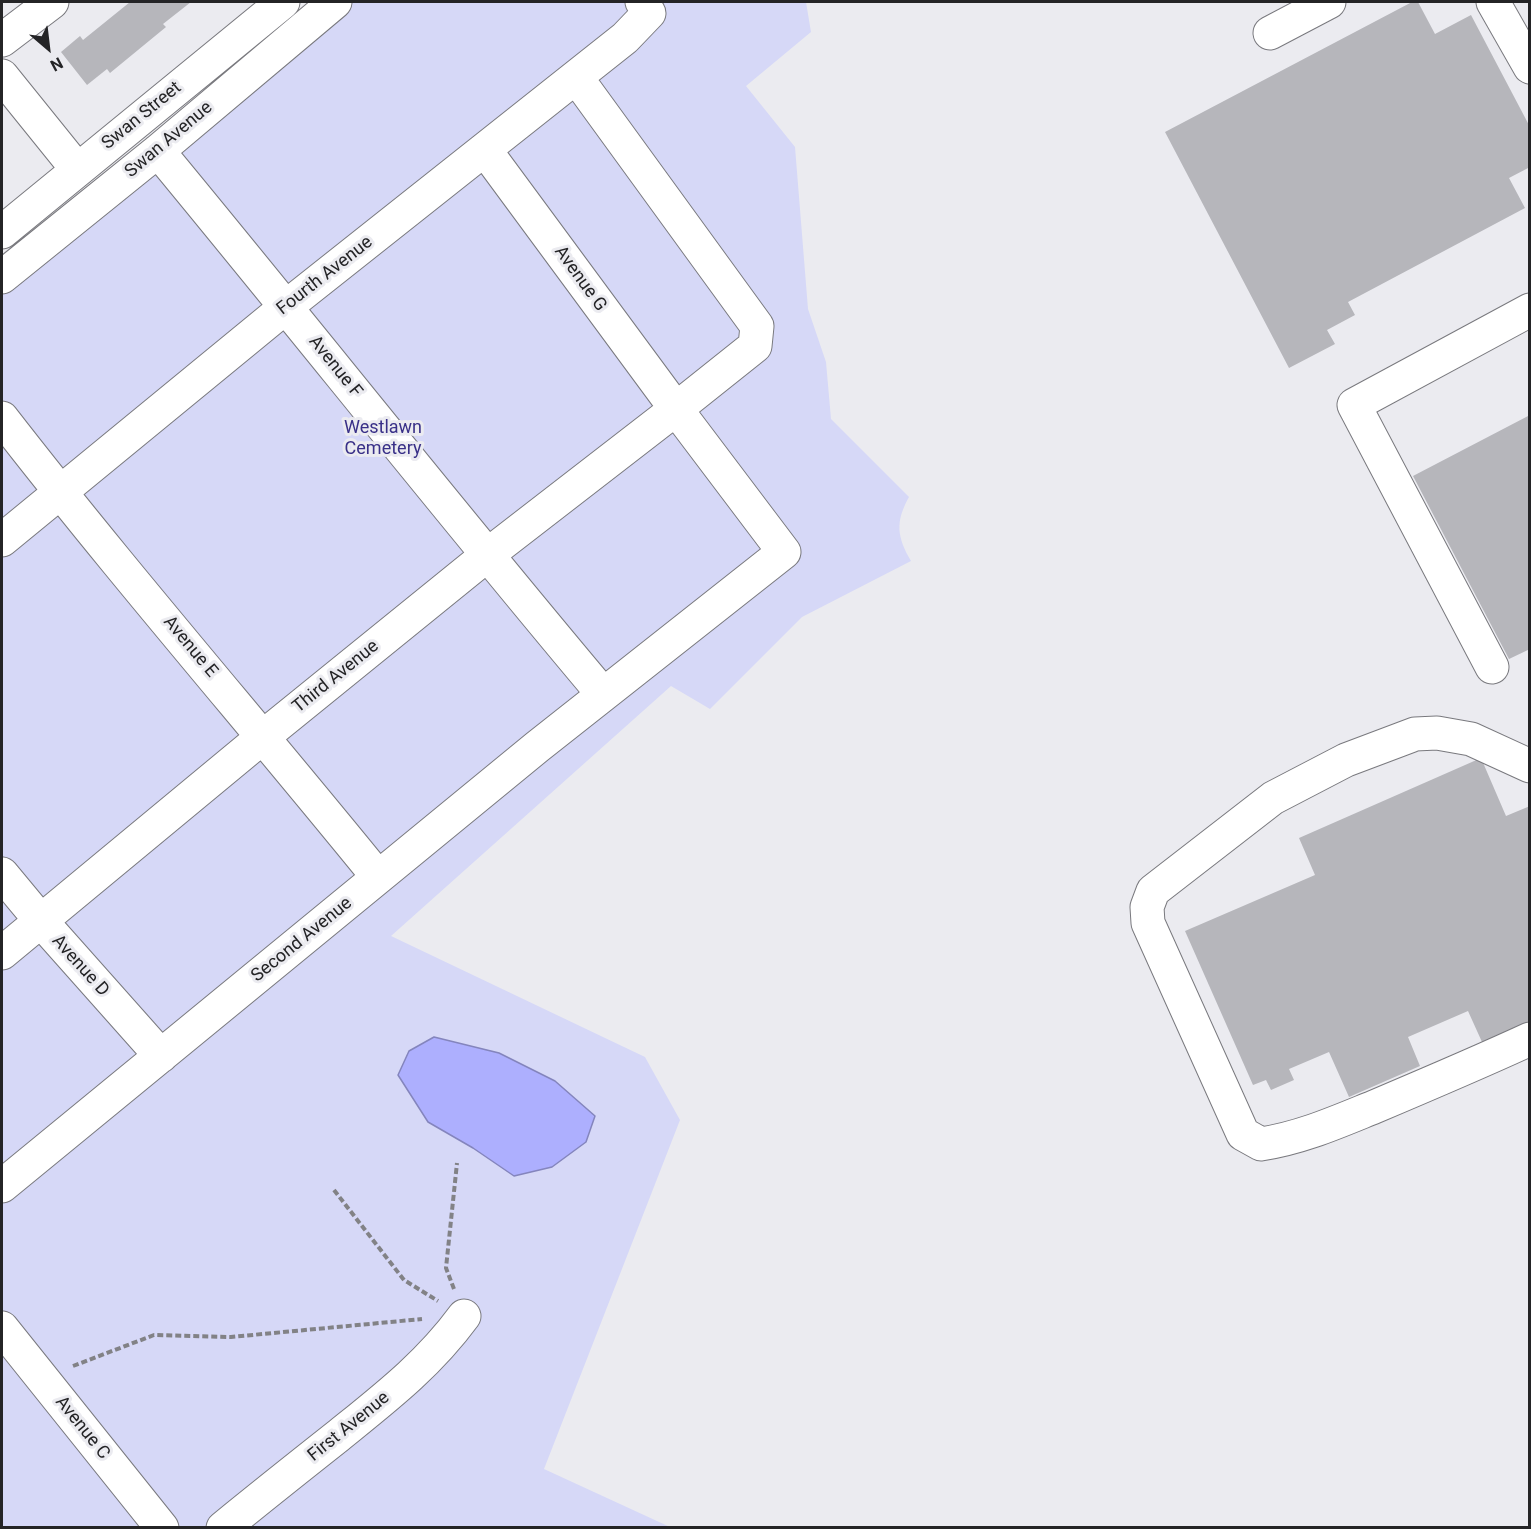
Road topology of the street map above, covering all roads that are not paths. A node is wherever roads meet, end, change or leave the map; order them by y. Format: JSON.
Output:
{"nodes":[{"id":1,"x":52,"y":2,"type":"edge"},
{"id":2,"x":283,"y":2,"type":"edge"},
{"id":3,"x":335,"y":2,"type":"edge"},
{"id":4,"x":1329,"y":2,"type":"edge"},
{"id":5,"x":1493,"y":2,"type":"edge"},
{"id":6,"x":645,"y":7,"type":"edge"},
{"id":7,"x":1270,"y":33,"type":"dead end"},
{"id":8,"x":2,"y":40,"type":"edge"},
{"id":9,"x":1530,"y":68,"type":"edge"},
{"id":10,"x":2,"y":76,"type":"edge"},
{"id":11,"x":576,"y":77,"type":"junction"},
{"id":12,"x":485,"y":150,"type":"junction"},
{"id":13,"x":158,"y":151,"type":"junction"},
{"id":14,"x":77,"y":169,"type":"junction"},
{"id":15,"x":2,"y":232,"type":"edge"},
{"id":16,"x":2,"y":277,"type":"edge"},
{"id":17,"x":287,"y":306,"type":"junction"},
{"id":18,"x":1530,"y":310,"type":"edge"},
{"id":19,"x":676,"y":409,"type":"junction"},
{"id":20,"x":2,"y":418,"type":"edge"},
{"id":21,"x":60,"y":492,"type":"junction"},
{"id":22,"x":2,"y":540,"type":"edge"},
{"id":23,"x":486,"y":556,"type":"junction"},
{"id":24,"x":1492,"y":667,"type":"dead end"},
{"id":25,"x":603,"y":694,"type":"junction"},
{"id":26,"x":264,"y":736,"type":"junction"},
{"id":27,"x":1530,"y":765,"type":"edge"},
{"id":28,"x":2,"y":874,"type":"edge"},
{"id":29,"x":378,"y":877,"type":"junction"},
{"id":30,"x":41,"y":921,"type":"junction"},
{"id":31,"x":2,"y":953,"type":"edge"},
{"id":32,"x":1530,"y":1040,"type":"edge"},
{"id":33,"x":161,"y":1056,"type":"junction"},
{"id":34,"x":2,"y":1186,"type":"edge"},
{"id":35,"x":464,"y":1316,"type":"road end"},
{"id":36,"x":2,"y":1328,"type":"edge"},
{"id":37,"x":162,"y":1527,"type":"edge"},
{"id":38,"x":223,"y":1527,"type":"edge"}],
"edges":[{"from":1,"to":8,"type":"street"},
{"from":2,"to":14,"type":"street","name":"Swan Street"},
{"from":3,"to":13,"type":"street","name":"Swan Avenue"},
{"from":4,"to":7,"type":"street"},
{"from":5,"to":9,"type":"street"},
{"from":6,"to":11,"type":"street","name":"Fourth Avenue"},
{"from":10,"to":14,"type":"street"},
{"from":11,"to":12,"type":"street","name":"Fourth Avenue"},
{"from":11,"to":19,"type":"street","name":"Third Avenue"},
{"from":12,"to":17,"type":"street","name":"Fourth Avenue"},
{"from":12,"to":19,"type":"street","name":"Avenue G"},
{"from":13,"to":16,"type":"street","name":"Swan Avenue"},
{"from":13,"to":17,"type":"street","name":"Avenue F"},
{"from":14,"to":15,"type":"street","name":"Swan Street"},
{"from":17,"to":21,"type":"street","name":"Fourth Avenue"},
{"from":17,"to":23,"type":"street","name":"Avenue F"},
{"from":18,"to":24,"type":"street"},
{"from":19,"to":23,"type":"street","name":"Third Avenue"},
{"from":19,"to":25,"type":"street","name":"Avenue G"},
{"from":20,"to":21,"type":"street","name":"Avenue E"},
{"from":21,"to":22,"type":"street","name":"Fourth Avenue"},
{"from":21,"to":26,"type":"street","name":"Avenue E"},
{"from":23,"to":25,"type":"street","name":"Avenue F"},
{"from":23,"to":26,"type":"street","name":"Third Avenue"},
{"from":25,"to":29,"type":"street","name":"Second Avenue"},
{"from":26,"to":29,"type":"street","name":"Avenue E"},
{"from":26,"to":30,"type":"street","name":"Third Avenue"},
{"from":27,"to":32,"type":"street"},
{"from":28,"to":30,"type":"street","name":"Avenue D"},
{"from":29,"to":33,"type":"street","name":"Second Avenue"},
{"from":30,"to":31,"type":"street","name":"Third Avenue"},
{"from":30,"to":33,"type":"street","name":"Avenue D"},
{"from":33,"to":34,"type":"street","name":"Second Avenue"},
{"from":35,"to":38,"type":"street","name":"First Avenue"},
{"from":36,"to":37,"type":"street","name":"Avenue C"}]}
